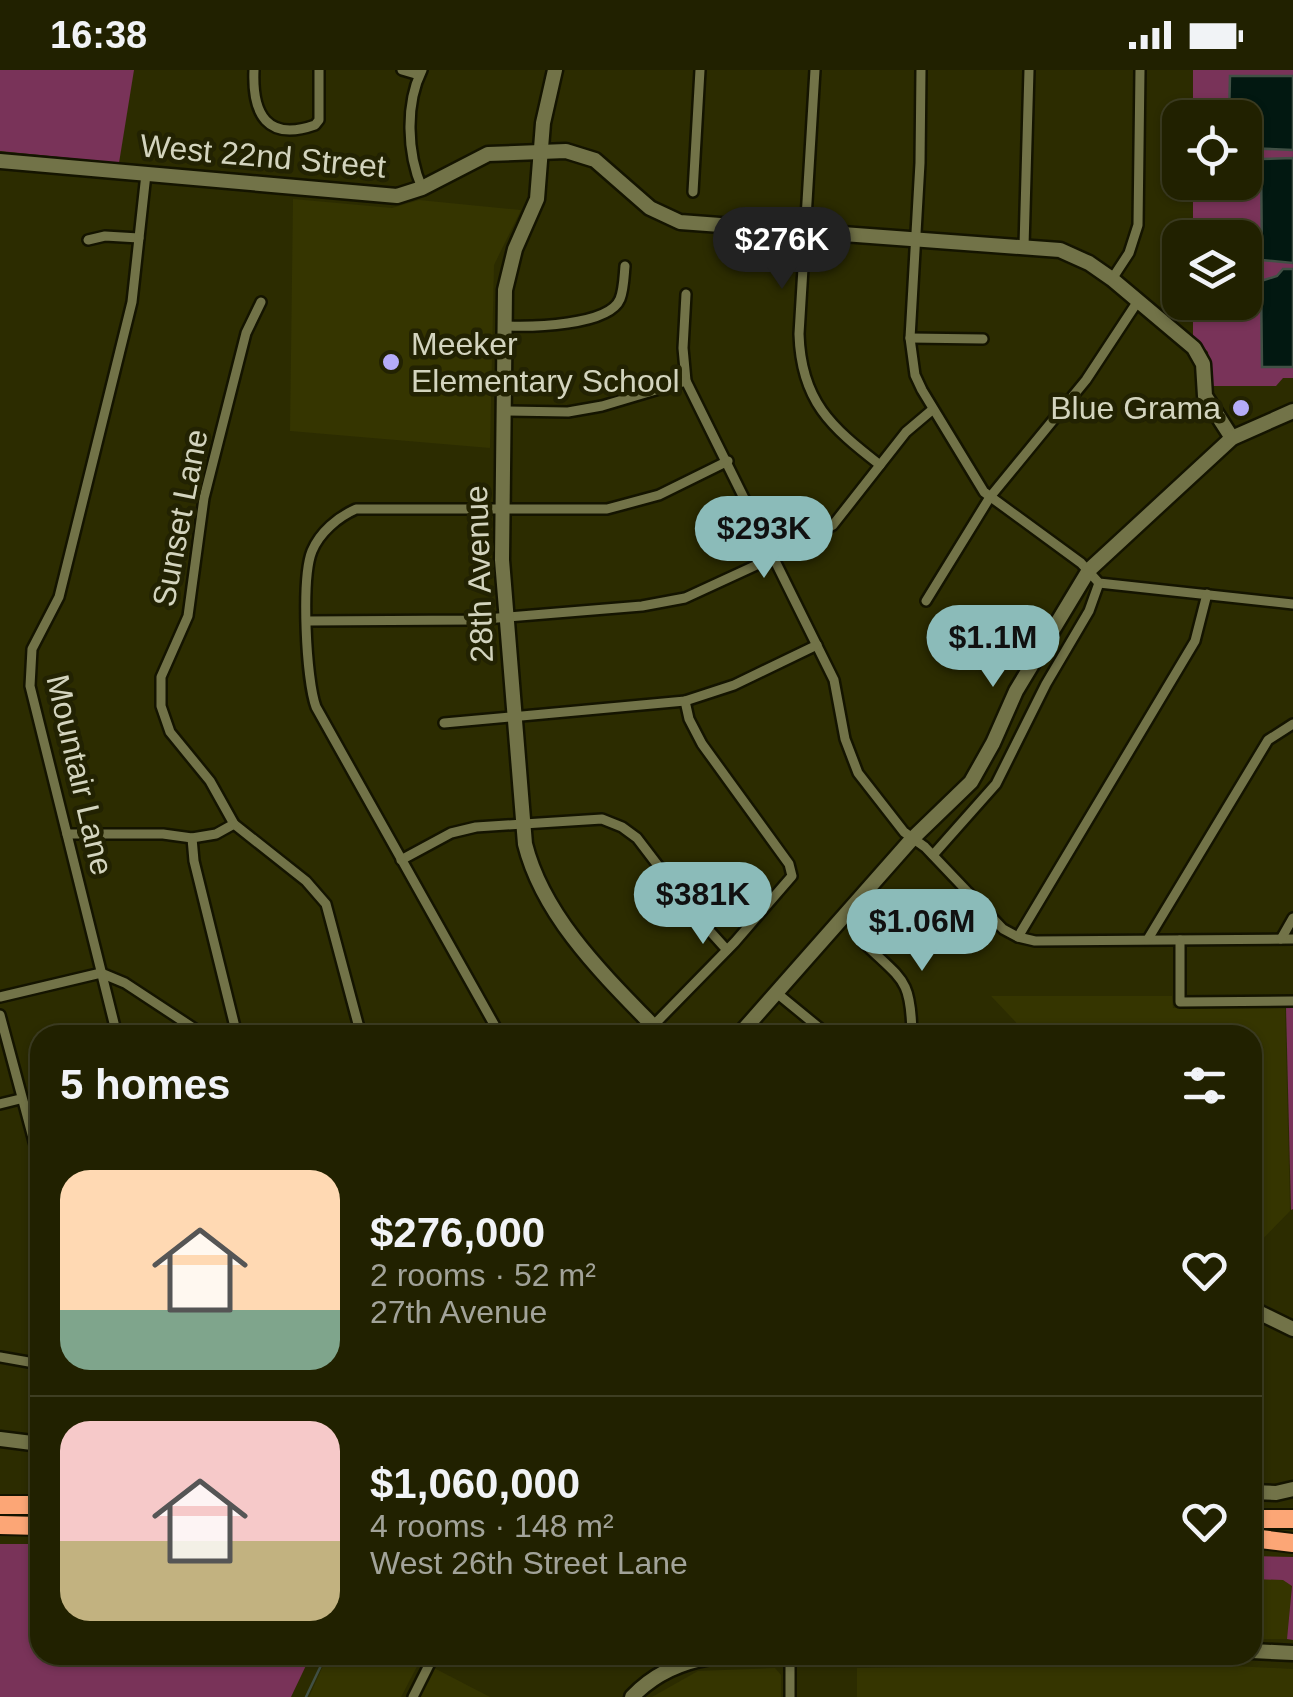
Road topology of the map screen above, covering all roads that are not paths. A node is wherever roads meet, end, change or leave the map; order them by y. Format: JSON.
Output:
{"nodes":[{"id":1,"x":254,"y":70,"type":"edge"},
{"id":2,"x":319,"y":70,"type":"edge"},
{"id":3,"x":402,"y":70,"type":"edge"},
{"id":4,"x":555,"y":70,"type":"edge"},
{"id":5,"x":700,"y":70,"type":"edge"},
{"id":6,"x":815,"y":70,"type":"edge"},
{"id":7,"x":921,"y":70,"type":"edge"},
{"id":8,"x":1029,"y":70,"type":"edge"},
{"id":9,"x":1140,"y":70,"type":"edge"},
{"id":10,"x":420,"y":72,"type":"edge"},
{"id":11,"x":542,"y":151,"type":"junction"},
{"id":12,"x":0,"y":161,"type":"edge"},
{"id":13,"x":146,"y":174,"type":"junction"},
{"id":14,"x":422,"y":188,"type":"junction"},
{"id":15,"x":693,"y":192,"type":"dead end"},
{"id":16,"x":805,"y":232,"type":"junction"},
{"id":17,"x":139,"y":238,"type":"junction"},
{"id":18,"x":916,"y":239,"type":"junction"},
{"id":19,"x":88,"y":240,"type":"dead end"},
{"id":20,"x":1024,"y":246,"type":"junction"},
{"id":21,"x":625,"y":266,"type":"dead end"},
{"id":22,"x":1112,"y":279,"type":"junction"},
{"id":23,"x":686,"y":294,"type":"dead end"},
{"id":24,"x":261,"y":302,"type":"dead end"},
{"id":25,"x":1138,"y":302,"type":"junction"},
{"id":26,"x":504,"y":326,"type":"junction"},
{"id":27,"x":910,"y":338,"type":"junction"},
{"id":28,"x":984,"y":339,"type":"dead end"},
{"id":29,"x":686,"y":381,"type":"junction"},
{"id":30,"x":932,"y":410,"type":"junction"},
{"id":31,"x":504,"y":411,"type":"junction"},
{"id":32,"x":1293,"y":411,"type":"edge"},
{"id":33,"x":1232,"y":438,"type":"junction"},
{"id":34,"x":728,"y":462,"type":"junction"},
{"id":35,"x":880,"y":465,"type":"junction"},
{"id":36,"x":990,"y":497,"type":"junction"},
{"id":37,"x":502,"y":510,"type":"junction"},
{"id":38,"x":774,"y":557,"type":"junction"},
{"id":39,"x":1089,"y":570,"type":"junction"},
{"id":40,"x":1100,"y":583,"type":"junction"},
{"id":41,"x":1207,"y":594,"type":"junction"},
{"id":42,"x":926,"y":600,"type":"dead end"},
{"id":43,"x":1293,"y":604,"type":"edge"},
{"id":44,"x":506,"y":618,"type":"junction"},
{"id":45,"x":308,"y":621,"type":"junction"},
{"id":46,"x":817,"y":646,"type":"junction"},
{"id":47,"x":685,"y":700,"type":"junction"},
{"id":48,"x":514,"y":717,"type":"junction"},
{"id":49,"x":444,"y":723,"type":"dead end"},
{"id":50,"x":1293,"y":724,"type":"edge"},
{"id":51,"x":523,"y":822,"type":"junction"},
{"id":52,"x":234,"y":824,"type":"junction"},
{"id":53,"x":67,"y":834,"type":"junction"},
{"id":54,"x":192,"y":838,"type":"junction"},
{"id":55,"x":912,"y":839,"type":"junction"},
{"id":56,"x":933,"y":856,"type":"junction"},
{"id":57,"x":401,"y":860,"type":"junction"},
{"id":58,"x":1293,"y":918,"type":"edge"},
{"id":59,"x":1018,"y":937,"type":"junction"},
{"id":60,"x":1281,"y":938,"type":"junction"},
{"id":61,"x":1293,"y":939,"type":"edge"},
{"id":62,"x":1148,"y":940,"type":"junction"},
{"id":63,"x":1180,"y":940,"type":"junction"},
{"id":64,"x":864,"y":942,"type":"dead end"},
{"id":65,"x":727,"y":950,"type":"junction"},
{"id":66,"x":101,"y":972,"type":"junction"},
{"id":67,"x":778,"y":994,"type":"junction"},
{"id":68,"x":0,"y":997,"type":"edge"},
{"id":69,"x":1293,"y":1000,"type":"edge"},
{"id":70,"x":0,"y":1015,"type":"edge"},
{"id":71,"x":114,"y":1025,"type":"edge"},
{"id":72,"x":189,"y":1025,"type":"edge"},
{"id":73,"x":235,"y":1025,"type":"edge"},
{"id":74,"x":358,"y":1025,"type":"edge"},
{"id":75,"x":494,"y":1025,"type":"edge"},
{"id":76,"x":648,"y":1025,"type":"edge"},
{"id":77,"x":660,"y":1025,"type":"edge"},
{"id":78,"x":749,"y":1025,"type":"edge"},
{"id":79,"x":816,"y":1025,"type":"edge"},
{"id":80,"x":912,"y":1025,"type":"edge"},
{"id":81,"x":20,"y":1099,"type":"junction"},
{"id":82,"x":0,"y":1104,"type":"edge"},
{"id":83,"x":30,"y":1132,"type":"edge"},
{"id":84,"x":1262,"y":1314,"type":"edge"},
{"id":85,"x":1293,"y":1329,"type":"edge"},
{"id":86,"x":0,"y":1357,"type":"edge"},
{"id":87,"x":30,"y":1362,"type":"edge"},
{"id":88,"x":0,"y":1438,"type":"edge"},
{"id":89,"x":30,"y":1442,"type":"edge"},
{"id":90,"x":1293,"y":1489,"type":"edge"},
{"id":91,"x":1262,"y":1492,"type":"edge"},
{"id":92,"x":0,"y":1504,"type":"edge"},
{"id":93,"x":30,"y":1504,"type":"edge"},
{"id":94,"x":1293,"y":1516,"type":"edge"},
{"id":95,"x":1262,"y":1519,"type":"edge"},
{"id":96,"x":0,"y":1526,"type":"edge"},
{"id":97,"x":30,"y":1526,"type":"edge"},
{"id":98,"x":1262,"y":1539,"type":"edge"},
{"id":99,"x":1293,"y":1541,"type":"edge"},
{"id":100,"x":1262,"y":1652,"type":"edge"},
{"id":101,"x":1293,"y":1654,"type":"edge"},
{"id":102,"x":429,"y":1665,"type":"edge"},
{"id":103,"x":679,"y":1665,"type":"edge"},
{"id":104,"x":790,"y":1665,"type":"edge"},
{"id":105,"x":413,"y":1697,"type":"edge"},
{"id":106,"x":632,"y":1697,"type":"edge"},
{"id":107,"x":790,"y":1697,"type":"edge"}],
"edges":[{"from":1,"to":2,"type":"street"},
{"from":3,"to":10,"type":"street"},
{"from":4,"to":11,"type":"street","name":"28th Avenue"},
{"from":5,"to":15,"type":"street"},
{"from":6,"to":16,"type":"street"},
{"from":7,"to":18,"type":"street"},
{"from":8,"to":20,"type":"street"},
{"from":9,"to":22,"type":"street"},
{"from":10,"to":14,"type":"street"},
{"from":11,"to":14,"type":"street","name":"West 22nd Street"},
{"from":11,"to":16,"type":"street","name":"West 22nd Street"},
{"from":11,"to":26,"type":"street","name":"28th Avenue"},
{"from":12,"to":13,"type":"street","name":"West 22nd Street"},
{"from":13,"to":14,"type":"street","name":"West 22nd Street"},
{"from":13,"to":17,"type":"street","name":"Mountair Lane"},
{"from":16,"to":18,"type":"street","name":"West 22nd Street"},
{"from":16,"to":35,"type":"street"},
{"from":17,"to":19,"type":"street"},
{"from":17,"to":53,"type":"street","name":"Mountair Lane"},
{"from":18,"to":20,"type":"street","name":"West 22nd Street"},
{"from":18,"to":27,"type":"street"},
{"from":20,"to":22,"type":"street","name":"West 22nd Street"},
{"from":21,"to":26,"type":"street"},
{"from":22,"to":25,"type":"street","name":"West 22nd Street"},
{"from":23,"to":29,"type":"street"},
{"from":24,"to":52,"type":"street","name":"Sunset Lane"},
{"from":25,"to":33,"type":"street","name":"West 22nd Street"},
{"from":25,"to":36,"type":"street"},
{"from":26,"to":31,"type":"street","name":"28th Avenue"},
{"from":27,"to":28,"type":"street"},
{"from":27,"to":30,"type":"street"},
{"from":29,"to":31,"type":"street"},
{"from":29,"to":34,"type":"street"},
{"from":30,"to":35,"type":"street"},
{"from":30,"to":36,"type":"street"},
{"from":31,"to":37,"type":"street","name":"28th Avenue"},
{"from":32,"to":33,"type":"street"},
{"from":33,"to":39,"type":"street"},
{"from":34,"to":37,"type":"street"},
{"from":34,"to":38,"type":"street"},
{"from":35,"to":38,"type":"street"},
{"from":36,"to":39,"type":"street"},
{"from":36,"to":42,"type":"street"},
{"from":37,"to":44,"type":"street","name":"28th Avenue"},
{"from":37,"to":45,"type":"street"},
{"from":38,"to":44,"type":"street"},
{"from":38,"to":46,"type":"street"},
{"from":39,"to":40,"type":"street"},
{"from":39,"to":55,"type":"street"},
{"from":40,"to":41,"type":"street"},
{"from":40,"to":56,"type":"street"},
{"from":41,"to":43,"type":"street"},
{"from":41,"to":59,"type":"street"},
{"from":44,"to":45,"type":"street"},
{"from":44,"to":48,"type":"street","name":"28th Avenue"},
{"from":45,"to":57,"type":"street"},
{"from":46,"to":47,"type":"street"},
{"from":46,"to":55,"type":"street"},
{"from":47,"to":48,"type":"street"},
{"from":47,"to":65,"type":"street"},
{"from":48,"to":49,"type":"street"},
{"from":48,"to":51,"type":"street","name":"28th Avenue"},
{"from":50,"to":62,"type":"street"},
{"from":51,"to":57,"type":"street"},
{"from":51,"to":65,"type":"street"},
{"from":51,"to":76,"type":"street","name":"28th Avenue"},
{"from":52,"to":54,"type":"street"},
{"from":52,"to":74,"type":"street","name":"Sunset Lane"},
{"from":53,"to":54,"type":"street"},
{"from":53,"to":66,"type":"street","name":"Mountair Lane"},
{"from":54,"to":73,"type":"street"},
{"from":55,"to":56,"type":"street"},
{"from":55,"to":67,"type":"street"},
{"from":56,"to":59,"type":"street"},
{"from":57,"to":75,"type":"street"},
{"from":58,"to":60,"type":"street"},
{"from":59,"to":62,"type":"street"},
{"from":60,"to":61,"type":"street"},
{"from":60,"to":63,"type":"street"},
{"from":62,"to":63,"type":"street"},
{"from":63,"to":69,"type":"street"},
{"from":64,"to":80,"type":"street"},
{"from":65,"to":77,"type":"street"},
{"from":66,"to":68,"type":"street"},
{"from":66,"to":71,"type":"street","name":"Mountair Lane"},
{"from":66,"to":72,"type":"street"},
{"from":67,"to":78,"type":"street"},
{"from":67,"to":79,"type":"street"},
{"from":70,"to":81,"type":"street"},
{"from":81,"to":82,"type":"street"},
{"from":81,"to":83,"type":"street"},
{"from":84,"to":85,"type":"street"},
{"from":86,"to":87,"type":"street"},
{"from":88,"to":89,"type":"street"},
{"from":90,"to":91,"type":"street"},
{"from":92,"to":93,"type":"highway"},
{"from":94,"to":95,"type":"highway"},
{"from":96,"to":97,"type":"highway"},
{"from":98,"to":99,"type":"highway"},
{"from":100,"to":101,"type":"street"},
{"from":102,"to":105,"type":"street"},
{"from":103,"to":106,"type":"street"},
{"from":104,"to":107,"type":"street"}]}
